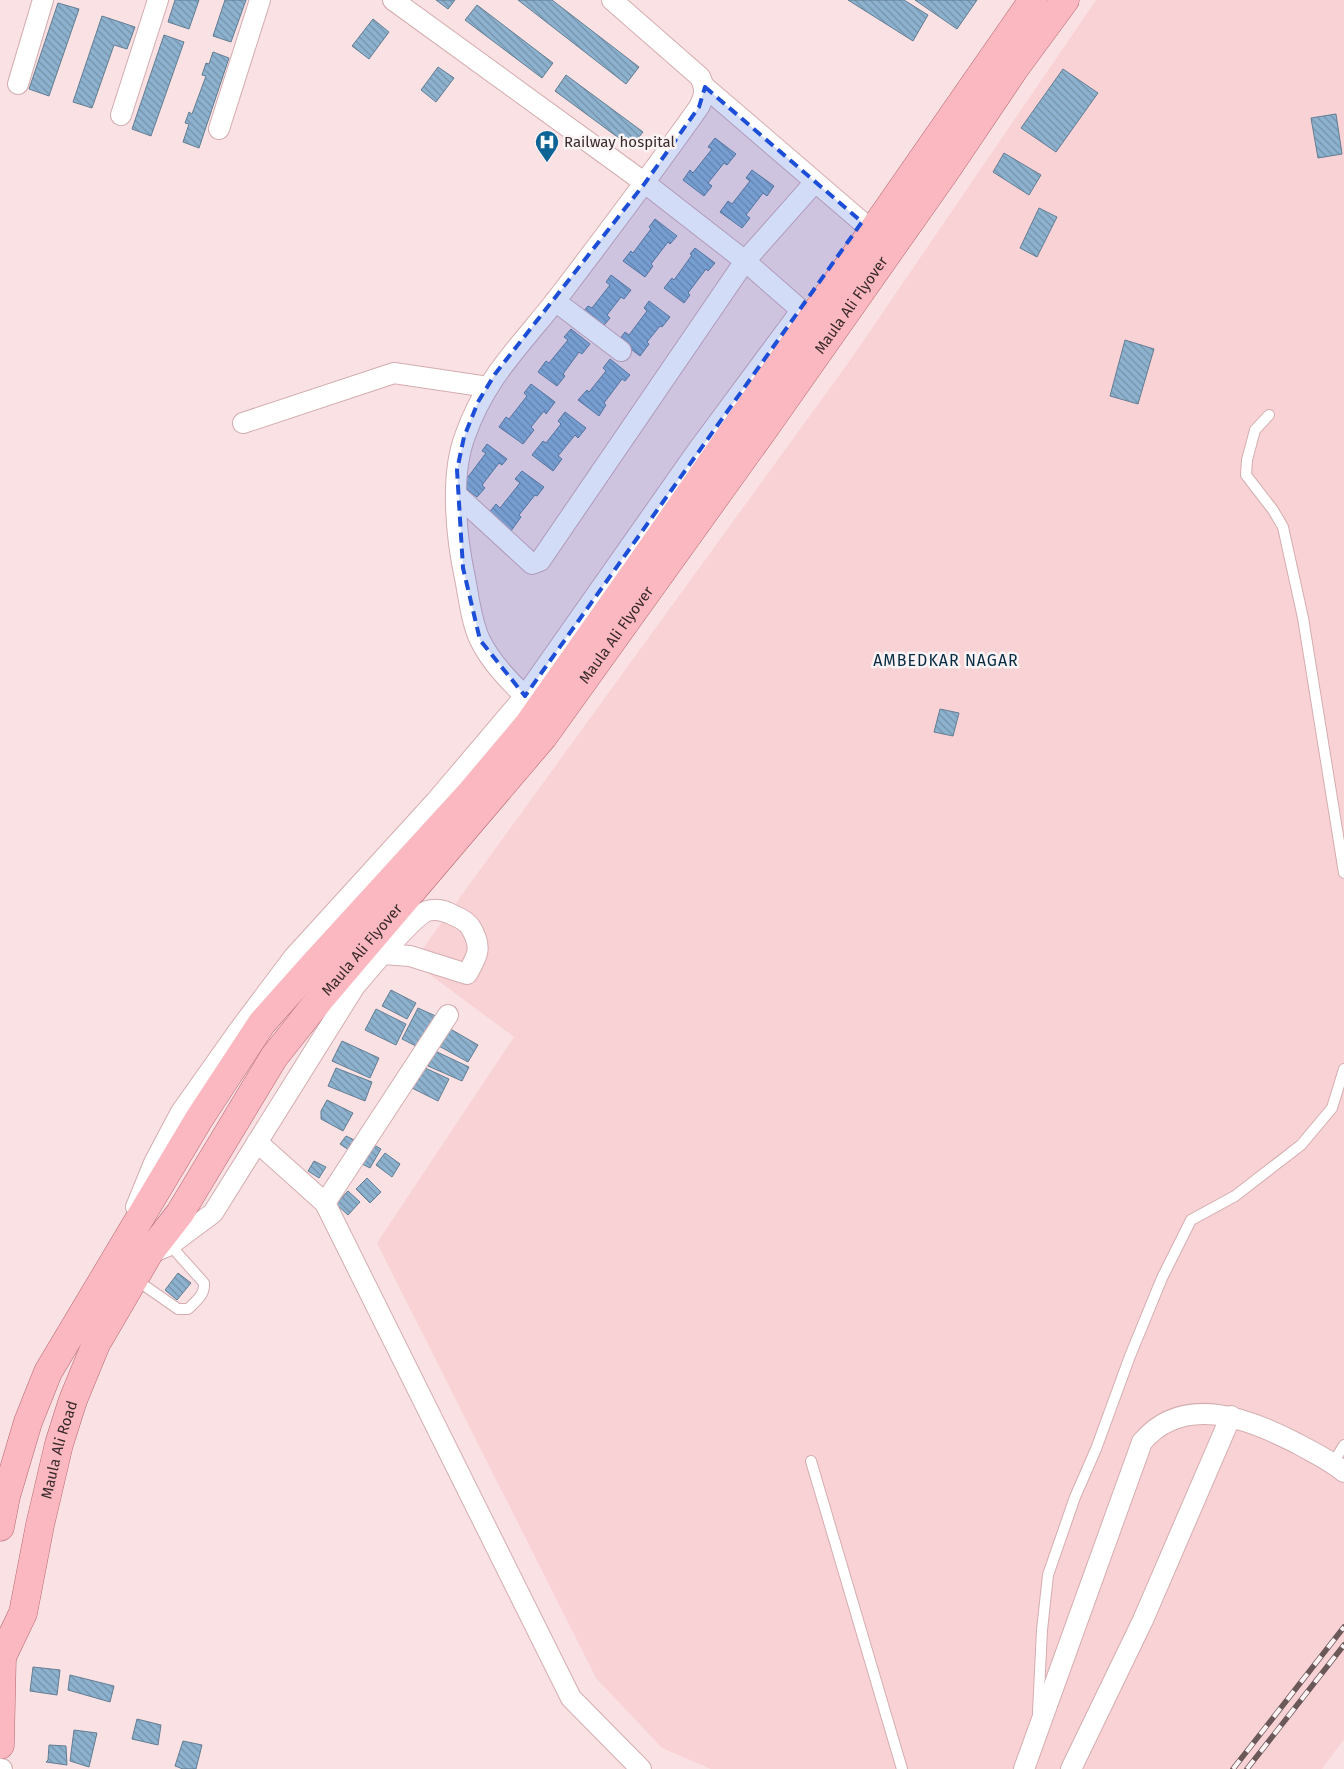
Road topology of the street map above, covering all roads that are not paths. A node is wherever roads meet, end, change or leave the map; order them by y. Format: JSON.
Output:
{"nodes":[{"id":1,"x":43,"y":0,"type":"edge"},
{"id":2,"x":158,"y":0,"type":"edge"},
{"id":3,"x":260,"y":0,"type":"edge"},
{"id":4,"x":393,"y":0,"type":"edge"},
{"id":5,"x":1022,"y":0,"type":"edge"},
{"id":6,"x":1033,"y":0,"type":"edge"},
{"id":7,"x":1065,"y":0,"type":"edge"},
{"id":8,"x":615,"y":1,"type":"edge"},
{"id":9,"x":18,"y":84,"type":"dead end"},
{"id":10,"x":705,"y":87,"type":"junction"},
{"id":11,"x":122,"y":115,"type":"dead end"},
{"id":12,"x":219,"y":129,"type":"dead end"},
{"id":13,"x":815,"y":182,"type":"junction"},
{"id":14,"x":645,"y":183,"type":"junction"},
{"id":15,"x":862,"y":222,"type":"junction"},
{"id":16,"x":745,"y":261,"type":"junction"},
{"id":17,"x":555,"y":301,"type":"junction"},
{"id":18,"x":801,"y":310,"type":"junction"},
{"id":19,"x":621,"y":351,"type":"dead end"},
{"id":20,"x":488,"y":387,"type":"junction"},
{"id":21,"x":1269,"y":415,"type":"dead end"},
{"id":22,"x":243,"y":424,"type":"dead end"},
{"id":23,"x":456,"y":494,"type":"junction"},
{"id":24,"x":525,"y":696,"type":"junction"},
{"id":25,"x":1344,"y":873,"type":"edge"},
{"id":26,"x":383,"y":954,"type":"dead end"},
{"id":27,"x":448,"y":1015,"type":"dead end"},
{"id":28,"x":1344,"y":1069,"type":"edge"},
{"id":29,"x":257,"y":1142,"type":"junction"},
{"id":30,"x":325,"y":1203,"type":"junction"},
{"id":31,"x":121,"y":1249,"type":"junction"},
{"id":32,"x":160,"y":1249,"type":"junction"},
{"id":33,"x":135,"y":1279,"type":"junction"},
{"id":34,"x":92,"y":1296,"type":"junction"},
{"id":35,"x":118,"y":1309,"type":"junction"},
{"id":36,"x":1231,"y":1416,"type":"junction"},
{"id":37,"x":25,"y":1434,"type":"junction"},
{"id":38,"x":59,"y":1444,"type":"junction"},
{"id":39,"x":1344,"y":1446,"type":"edge"},
{"id":40,"x":811,"y":1461,"type":"dead end"},
{"id":41,"x":1339,"y":1468,"type":"edge"},
{"id":42,"x":3,"y":1493,"type":"edge"},
{"id":43,"x":0,"y":1527,"type":"edge"},
{"id":44,"x":1,"y":1653,"type":"edge"},
{"id":45,"x":1037,"y":1735,"type":"junction"},
{"id":46,"x":0,"y":1745,"type":"edge"},
{"id":47,"x":641,"y":1769,"type":"edge"},
{"id":48,"x":902,"y":1769,"type":"edge"},
{"id":49,"x":1024,"y":1769,"type":"edge"},
{"id":50,"x":1071,"y":1769,"type":"edge"}],
"edges":[{"from":1,"to":9,"type":"street"},
{"from":2,"to":11,"type":"street"},
{"from":3,"to":12,"type":"street"},
{"from":4,"to":14,"type":"street"},
{"from":5,"to":15,"type":"street"},
{"from":6,"to":31,"type":"main road","name":"Maula Ali Flyover"},
{"from":7,"to":32,"type":"main road","name":"Maula Ali Flyover"},
{"from":8,"to":10,"type":"street"},
{"from":10,"to":13,"type":"street"},
{"from":10,"to":14,"type":"street"},
{"from":13,"to":15,"type":"street"},
{"from":13,"to":16,"type":"street"},
{"from":14,"to":16,"type":"street"},
{"from":14,"to":17,"type":"street"},
{"from":15,"to":18,"type":"street"},
{"from":16,"to":18,"type":"street"},
{"from":16,"to":23,"type":"street"},
{"from":17,"to":19,"type":"street"},
{"from":17,"to":20,"type":"street"},
{"from":18,"to":24,"type":"street"},
{"from":20,"to":22,"type":"street"},
{"from":20,"to":23,"type":"street"},
{"from":21,"to":25,"type":"lane"},
{"from":23,"to":24,"type":"street"},
{"from":24,"to":31,"type":"street"},
{"from":26,"to":29,"type":"street"},
{"from":27,"to":30,"type":"street"},
{"from":28,"to":45,"type":"lane"},
{"from":29,"to":30,"type":"street"},
{"from":29,"to":32,"type":"street"},
{"from":30,"to":47,"type":"street"},
{"from":31,"to":34,"type":"main road"},
{"from":32,"to":33,"type":"main road","name":"Maula Ali Road"},
{"from":32,"to":33,"type":"lane"},
{"from":33,"to":35,"type":"main road","name":"Maula Ali Road"},
{"from":34,"to":35,"type":"main road"},
{"from":34,"to":37,"type":"main road"},
{"from":35,"to":38,"type":"main road","name":"Maula Ali Road"},
{"from":36,"to":41,"type":"street"},
{"from":36,"to":45,"type":"street"},
{"from":36,"to":50,"type":"street"},
{"from":37,"to":38,"type":"main road"},
{"from":37,"to":42,"type":"main road"},
{"from":38,"to":44,"type":"main road","name":"Maula Ali Road"},
{"from":39,"to":41,"type":"lane"},
{"from":40,"to":48,"type":"lane"},
{"from":42,"to":43,"type":"main road"},
{"from":44,"to":46,"type":"main road","name":"Maula Ali Road"},
{"from":45,"to":49,"type":"street"}]}
